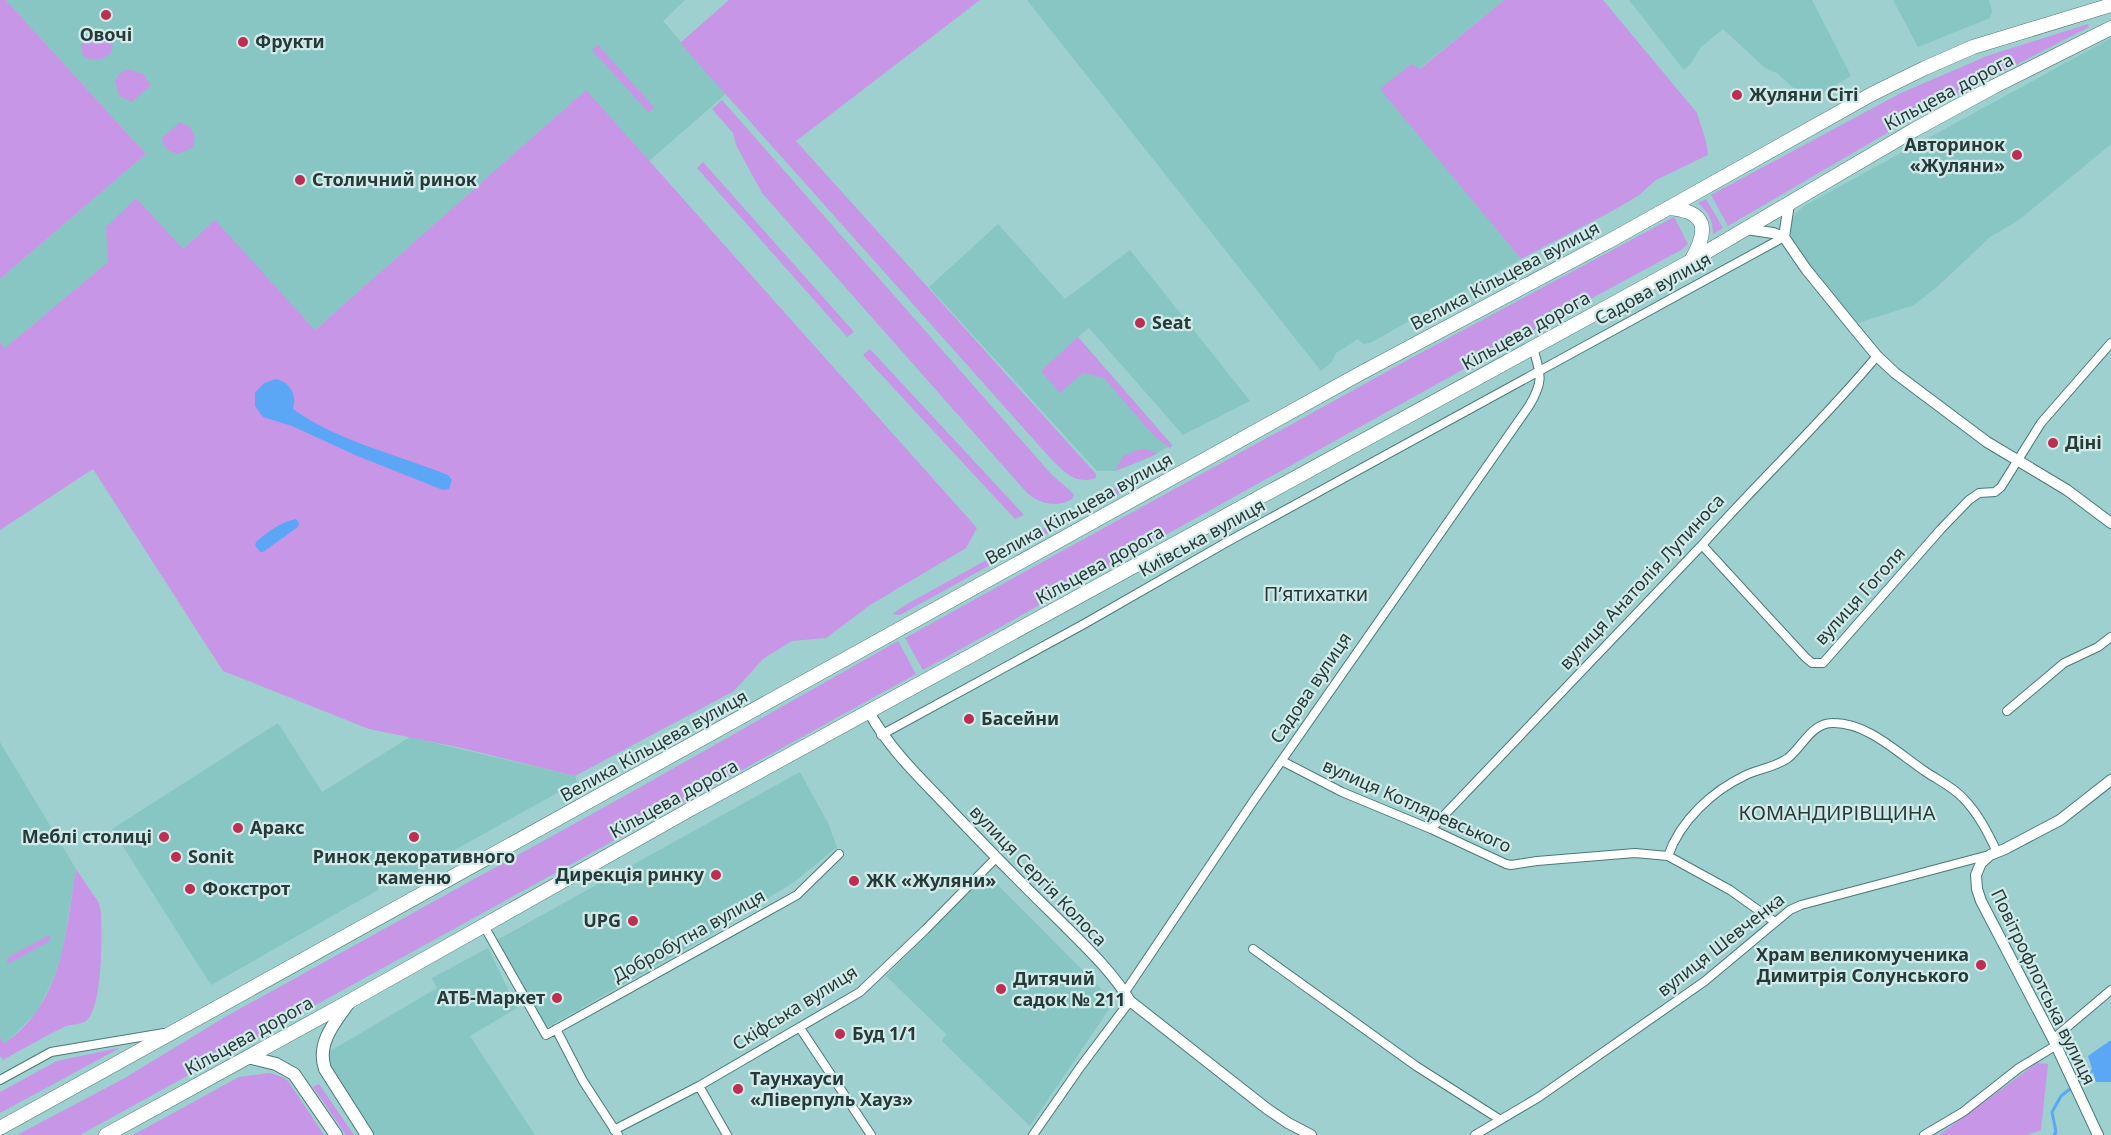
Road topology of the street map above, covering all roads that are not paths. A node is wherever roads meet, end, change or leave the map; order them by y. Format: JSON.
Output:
{"nodes":[{"id":1,"x":2111,"y":5,"type":"edge"},
{"id":2,"x":2111,"y":28,"type":"edge"},
{"id":3,"x":2007,"y":36,"type":"joint"},
{"id":4,"x":1789,"y":204,"type":"junction"},
{"id":5,"x":1668,"y":208,"type":"junction"},
{"id":6,"x":1746,"y":229,"type":"junction"},
{"id":7,"x":1784,"y":237,"type":"junction"},
{"id":8,"x":1691,"y":261,"type":"junction"},
{"id":9,"x":2111,"y":343,"type":"edge"},
{"id":10,"x":1533,"y":348,"type":"junction"},
{"id":11,"x":1877,"y":356,"type":"junction"},
{"id":12,"x":1540,"y":372,"type":"junction"},
{"id":13,"x":2018,"y":462,"type":"junction"},
{"id":14,"x":2111,"y":523,"type":"edge"},
{"id":15,"x":1702,"y":545,"type":"junction"},
{"id":16,"x":2111,"y":637,"type":"edge"},
{"id":17,"x":2007,"y":711,"type":"dead end"},
{"id":18,"x":869,"y":712,"type":"junction"},
{"id":19,"x":881,"y":735,"type":"junction"},
{"id":20,"x":1282,"y":760,"type":"junction"},
{"id":21,"x":2111,"y":780,"type":"edge"},
{"id":22,"x":1431,"y":829,"type":"junction"},
{"id":23,"x":1993,"y":853,"type":"junction"},
{"id":24,"x":839,"y":854,"type":"dead end"},
{"id":25,"x":1668,"y":856,"type":"junction"},
{"id":26,"x":996,"y":858,"type":"junction"},
{"id":27,"x":1775,"y":922,"type":"junction"},
{"id":28,"x":484,"y":926,"type":"junction"},
{"id":29,"x":1254,"y":949,"type":"dead end"},
{"id":30,"x":2111,"y":990,"type":"edge"},
{"id":31,"x":1128,"y":997,"type":"junction"},
{"id":32,"x":350,"y":1001,"type":"junction"},
{"id":33,"x":800,"y":1028,"type":"junction"},
{"id":34,"x":556,"y":1029,"type":"junction"},
{"id":35,"x":176,"y":1031,"type":"junction"},
{"id":36,"x":2054,"y":1043,"type":"junction"},
{"id":37,"x":248,"y":1057,"type":"junction"},
{"id":38,"x":0,"y":1080,"type":"edge"},
{"id":39,"x":699,"y":1086,"type":"junction"},
{"id":40,"x":1499,"y":1119,"type":"junction"},
{"id":41,"x":0,"y":1128,"type":"edge"},
{"id":42,"x":616,"y":1132,"type":"edge"},
{"id":43,"x":106,"y":1135,"type":"edge"},
{"id":44,"x":336,"y":1135,"type":"edge"},
{"id":45,"x":367,"y":1135,"type":"edge"},
{"id":46,"x":727,"y":1135,"type":"edge"},
{"id":47,"x":871,"y":1135,"type":"edge"},
{"id":48,"x":1033,"y":1135,"type":"edge"},
{"id":49,"x":1311,"y":1135,"type":"edge"},
{"id":50,"x":1475,"y":1135,"type":"edge"},
{"id":51,"x":1924,"y":1135,"type":"edge"},
{"id":52,"x":2098,"y":1135,"type":"edge"}],
"edges":[{"from":1,"to":3,"type":"highway","name":"Кільцева дорога"},
{"from":2,"to":4,"type":"highway","name":"Кільцева дорога"},
{"from":3,"to":5,"type":"highway","name":"Велика Кільцева вулиця"},
{"from":4,"to":6,"type":"highway","name":"Кільцева дорога"},
{"from":4,"to":7,"type":"street"},
{"from":5,"to":8,"type":"highway"},
{"from":5,"to":35,"type":"highway","name":"Велика Кільцева вулиця"},
{"from":6,"to":7,"type":"street"},
{"from":6,"to":8,"type":"highway","name":"Кільцева дорога"},
{"from":7,"to":11,"type":"street"},
{"from":7,"to":12,"type":"street","name":"Садова вулиця"},
{"from":8,"to":10,"type":"highway","name":"Кільцева дорога"},
{"from":9,"to":13,"type":"street"},
{"from":10,"to":12,"type":"street"},
{"from":10,"to":18,"type":"highway","name":"Кільцева дорога"},
{"from":11,"to":13,"type":"street"},
{"from":11,"to":15,"type":"street","name":"вулиця Анатолія Лупиноса"},
{"from":12,"to":19,"type":"street","name":"Київська вулиця"},
{"from":12,"to":20,"type":"street","name":"Садова вулиця"},
{"from":13,"to":14,"type":"street"},
{"from":13,"to":15,"type":"street","name":"вулиця Гоголя"},
{"from":15,"to":22,"type":"street","name":"вулиця Анатолія Лупиноса"},
{"from":16,"to":17,"type":"street"},
{"from":18,"to":19,"type":"street","name":"вулиця Сергія Колоса"},
{"from":18,"to":28,"type":"highway","name":"Кільцева дорога"},
{"from":19,"to":26,"type":"street","name":"вулиця Сергія Колоса"},
{"from":20,"to":22,"type":"street","name":"вулиця Котляревського"},
{"from":20,"to":31,"type":"street","name":"Садова вулиця"},
{"from":21,"to":23,"type":"street","name":"вулиця Шевченка"},
{"from":22,"to":25,"type":"street","name":"вулиця Котляревського"},
{"from":23,"to":25,"type":"street"},
{"from":23,"to":27,"type":"street","name":"вулиця Шевченка"},
{"from":23,"to":36,"type":"street","name":"Повітрофлотська вулиця"},
{"from":24,"to":34,"type":"street","name":"Добробутна вулиця"},
{"from":25,"to":27,"type":"street","name":"вулиця Котляревського"},
{"from":26,"to":31,"type":"street","name":"вулиця Сергія Колоса"},
{"from":26,"to":33,"type":"street","name":"Скіфська вулиця"},
{"from":27,"to":40,"type":"street","name":"вулиця Шевченка"},
{"from":28,"to":32,"type":"highway","name":"Кільцева дорога"},
{"from":28,"to":34,"type":"street","name":"Добробутна вулиця"},
{"from":29,"to":40,"type":"street"},
{"from":30,"to":36,"type":"street"},
{"from":31,"to":48,"type":"street","name":"Садова вулиця"},
{"from":31,"to":49,"type":"street","name":"вулиця Сергія Колоса"},
{"from":32,"to":37,"type":"highway","name":"Кільцева дорога"},
{"from":32,"to":45,"type":"main road"},
{"from":33,"to":39,"type":"street","name":"Скіфська вулиця"},
{"from":33,"to":47,"type":"street"},
{"from":34,"to":42,"type":"street"},
{"from":35,"to":38,"type":"street"},
{"from":35,"to":41,"type":"highway"},
{"from":36,"to":51,"type":"street"},
{"from":36,"to":52,"type":"street","name":"Повітрофлотська вулиця"},
{"from":37,"to":43,"type":"highway","name":"Кільцева дорога"},
{"from":37,"to":44,"type":"main road"},
{"from":39,"to":42,"type":"street","name":"Скіфська вулиця"},
{"from":39,"to":46,"type":"street"},
{"from":40,"to":50,"type":"street","name":"вулиця Шевченка"}]}
